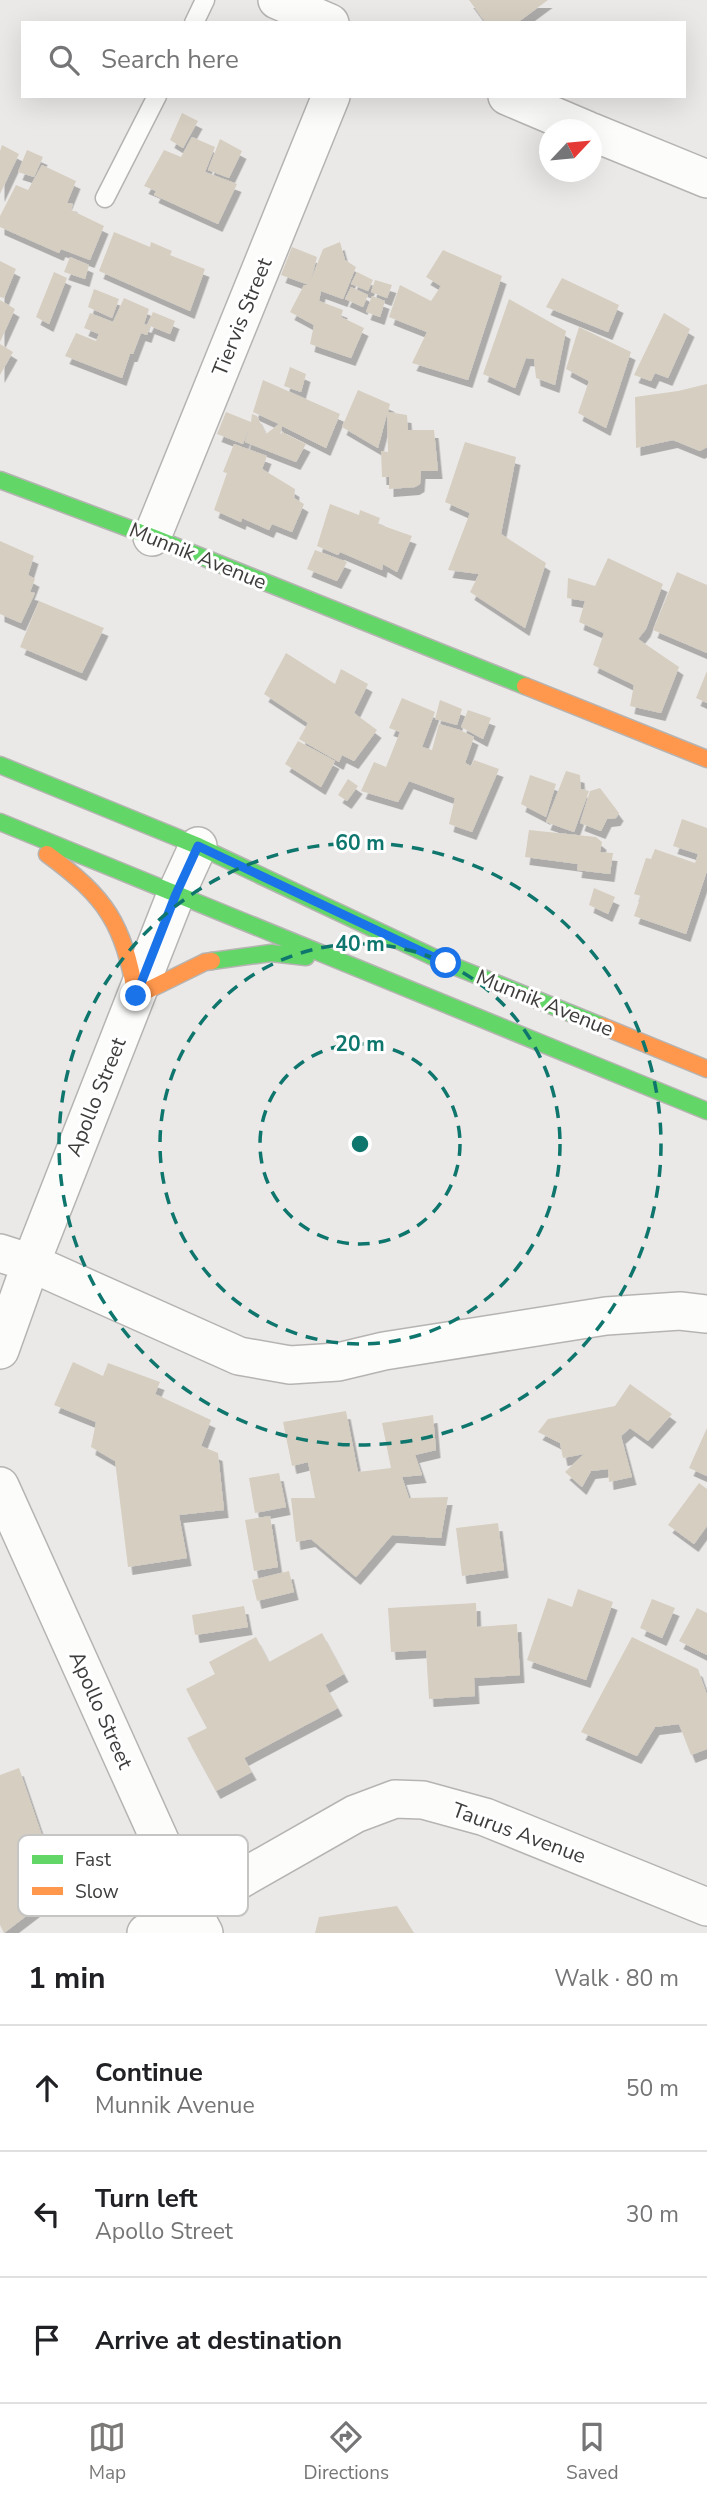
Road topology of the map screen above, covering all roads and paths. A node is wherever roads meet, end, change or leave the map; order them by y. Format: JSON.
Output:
{"nodes":[{"id":1,"x":205,"y":0,"type":"edge"},
{"id":2,"x":277,"y":0,"type":"edge"},
{"id":3,"x":195,"y":21,"type":"edge"},
{"id":4,"x":326,"y":21,"type":"edge"},
{"id":5,"x":156,"y":98,"type":"edge"},
{"id":6,"x":330,"y":98,"type":"edge"},
{"id":7,"x":512,"y":98,"type":"edge"},
{"id":8,"x":561,"y":119,"type":"edge"},
{"id":9,"x":602,"y":135,"type":"edge"},
{"id":10,"x":707,"y":180,"type":"edge"},
{"id":11,"x":105,"y":198,"type":"dead end"},
{"id":12,"x":0,"y":480,"type":"edge"},
{"id":13,"x":152,"y":537,"type":"junction"},
{"id":14,"x":707,"y":759,"type":"edge"},
{"id":15,"x":0,"y":765,"type":"edge"},
{"id":16,"x":5,"y":824,"type":"edge"},
{"id":17,"x":198,"y":846,"type":"junction"},
{"id":18,"x":176,"y":894,"type":"junction"},
{"id":19,"x":340,"y":961,"type":"junction"},
{"id":20,"x":136,"y":996,"type":"junction"},
{"id":21,"x":707,"y":1069,"type":"edge"},
{"id":22,"x":707,"y":1111,"type":"edge"},
{"id":23,"x":15,"y":1258,"type":"edge"},
{"id":24,"x":707,"y":1314,"type":"edge"},
{"id":25,"x":0,"y":1350,"type":"edge"},
{"id":26,"x":0,"y":1486,"type":"edge"},
{"id":27,"x":158,"y":1835,"type":"edge"},
{"id":28,"x":248,"y":1886,"type":"edge"},
{"id":29,"x":707,"y":1907,"type":"edge"},
{"id":30,"x":197,"y":1920,"type":"edge"},
{"id":31,"x":146,"y":1933,"type":"edge"}],
"edges":[{"from":1,"to":3,"type":"lane"},
{"from":2,"to":4,"type":"street"},
{"from":5,"to":11,"type":"lane"},
{"from":6,"to":13,"type":"street","name":"Tiervis Street"},
{"from":7,"to":8,"type":"street"},
{"from":9,"to":10,"type":"street"},
{"from":12,"to":13,"type":"main road","name":"Munnik Avenue"},
{"from":13,"to":14,"type":"main road","name":"Munnik Avenue"},
{"from":15,"to":17,"type":"main road","name":"Munnik Avenue"},
{"from":16,"to":18,"type":"main road","name":"Munnik Avenue"},
{"from":16,"to":20,"type":"main road"},
{"from":17,"to":18,"type":"street","name":"Apollo Street"},
{"from":17,"to":21,"type":"main road","name":"Munnik Avenue"},
{"from":18,"to":19,"type":"main road","name":"Munnik Avenue"},
{"from":18,"to":20,"type":"street","name":"Apollo Street"},
{"from":19,"to":20,"type":"main road"},
{"from":19,"to":22,"type":"main road","name":"Munnik Avenue"},
{"from":20,"to":23,"type":"street","name":"Apollo Street"},
{"from":23,"to":24,"type":"street"},
{"from":23,"to":25,"type":"street","name":"Apollo Street"},
{"from":26,"to":27,"type":"street","name":"Apollo Street"},
{"from":28,"to":29,"type":"street","name":"Taurus Avenue"},
{"from":30,"to":31,"type":"street","name":"Taurus Avenue"}]}
